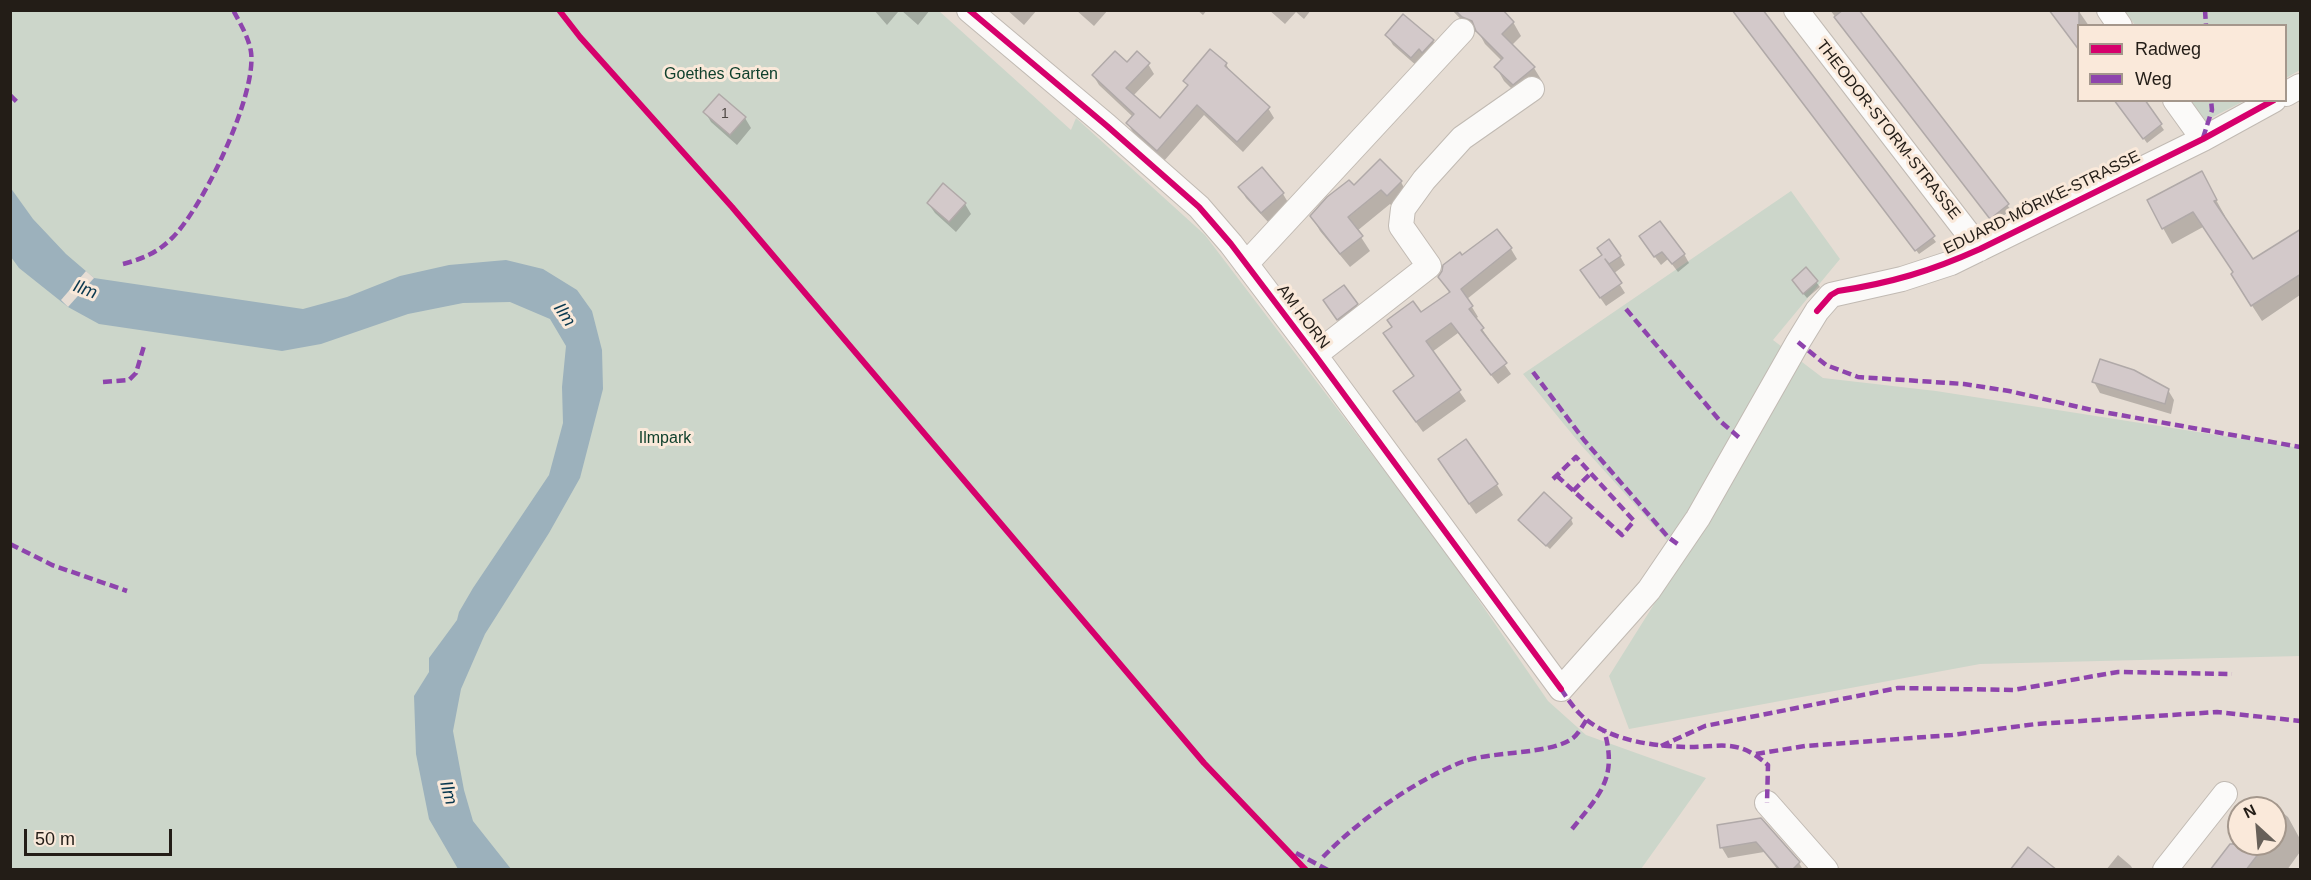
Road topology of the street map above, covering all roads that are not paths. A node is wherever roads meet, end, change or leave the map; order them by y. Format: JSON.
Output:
{"nodes":[{"id":1,"x":969,"y":10,"type":"edge"},
{"id":2,"x":1796,"y":10,"type":"edge"},
{"id":3,"x":2109,"y":10,"type":"edge"},
{"id":4,"x":2119,"y":24,"type":"edge"},
{"id":5,"x":1462,"y":31,"type":"dead end"},
{"id":6,"x":2301,"y":86,"type":"edge"},
{"id":7,"x":1532,"y":89,"type":"dead end"},
{"id":8,"x":2287,"y":93,"type":"edge"},
{"id":9,"x":2176,"y":102,"type":"edge"},
{"id":10,"x":2270,"y":102,"type":"edge"},
{"id":11,"x":2203,"y":139,"type":"junction"},
{"id":12,"x":1980,"y":249,"type":"junction"},
{"id":13,"x":1246,"y":264,"type":"junction"},
{"id":14,"x":1315,"y":355,"type":"junction"},
{"id":15,"x":1561,"y":689,"type":"joint"},
{"id":16,"x":2225,"y":794,"type":"dead end"},
{"id":17,"x":1767,"y":803,"type":"dead end"},
{"id":18,"x":1826,"y":870,"type":"edge"},
{"id":19,"x":2165,"y":870,"type":"edge"}],
"edges":[{"from":1,"to":13,"type":"street","name":"AM HORN"},
{"from":2,"to":12,"type":"street","name":"THEODOR-STORM-STRASSE"},
{"from":3,"to":4,"type":"street"},
{"from":5,"to":13,"type":"street"},
{"from":6,"to":8,"type":"street"},
{"from":7,"to":14,"type":"street"},
{"from":9,"to":11,"type":"street"},
{"from":10,"to":11,"type":"street","name":"EDUARD-MÖRIKE-STRASSE"},
{"from":11,"to":12,"type":"street","name":"EDUARD-MÖRIKE-STRASSE"},
{"from":12,"to":15,"type":"street","name":"EDUARD-MÖRIKE-STRASSE"},
{"from":13,"to":14,"type":"street","name":"AM HORN"},
{"from":14,"to":15,"type":"street","name":"AM HORN"},
{"from":16,"to":19,"type":"street"},
{"from":17,"to":18,"type":"street"}]}
